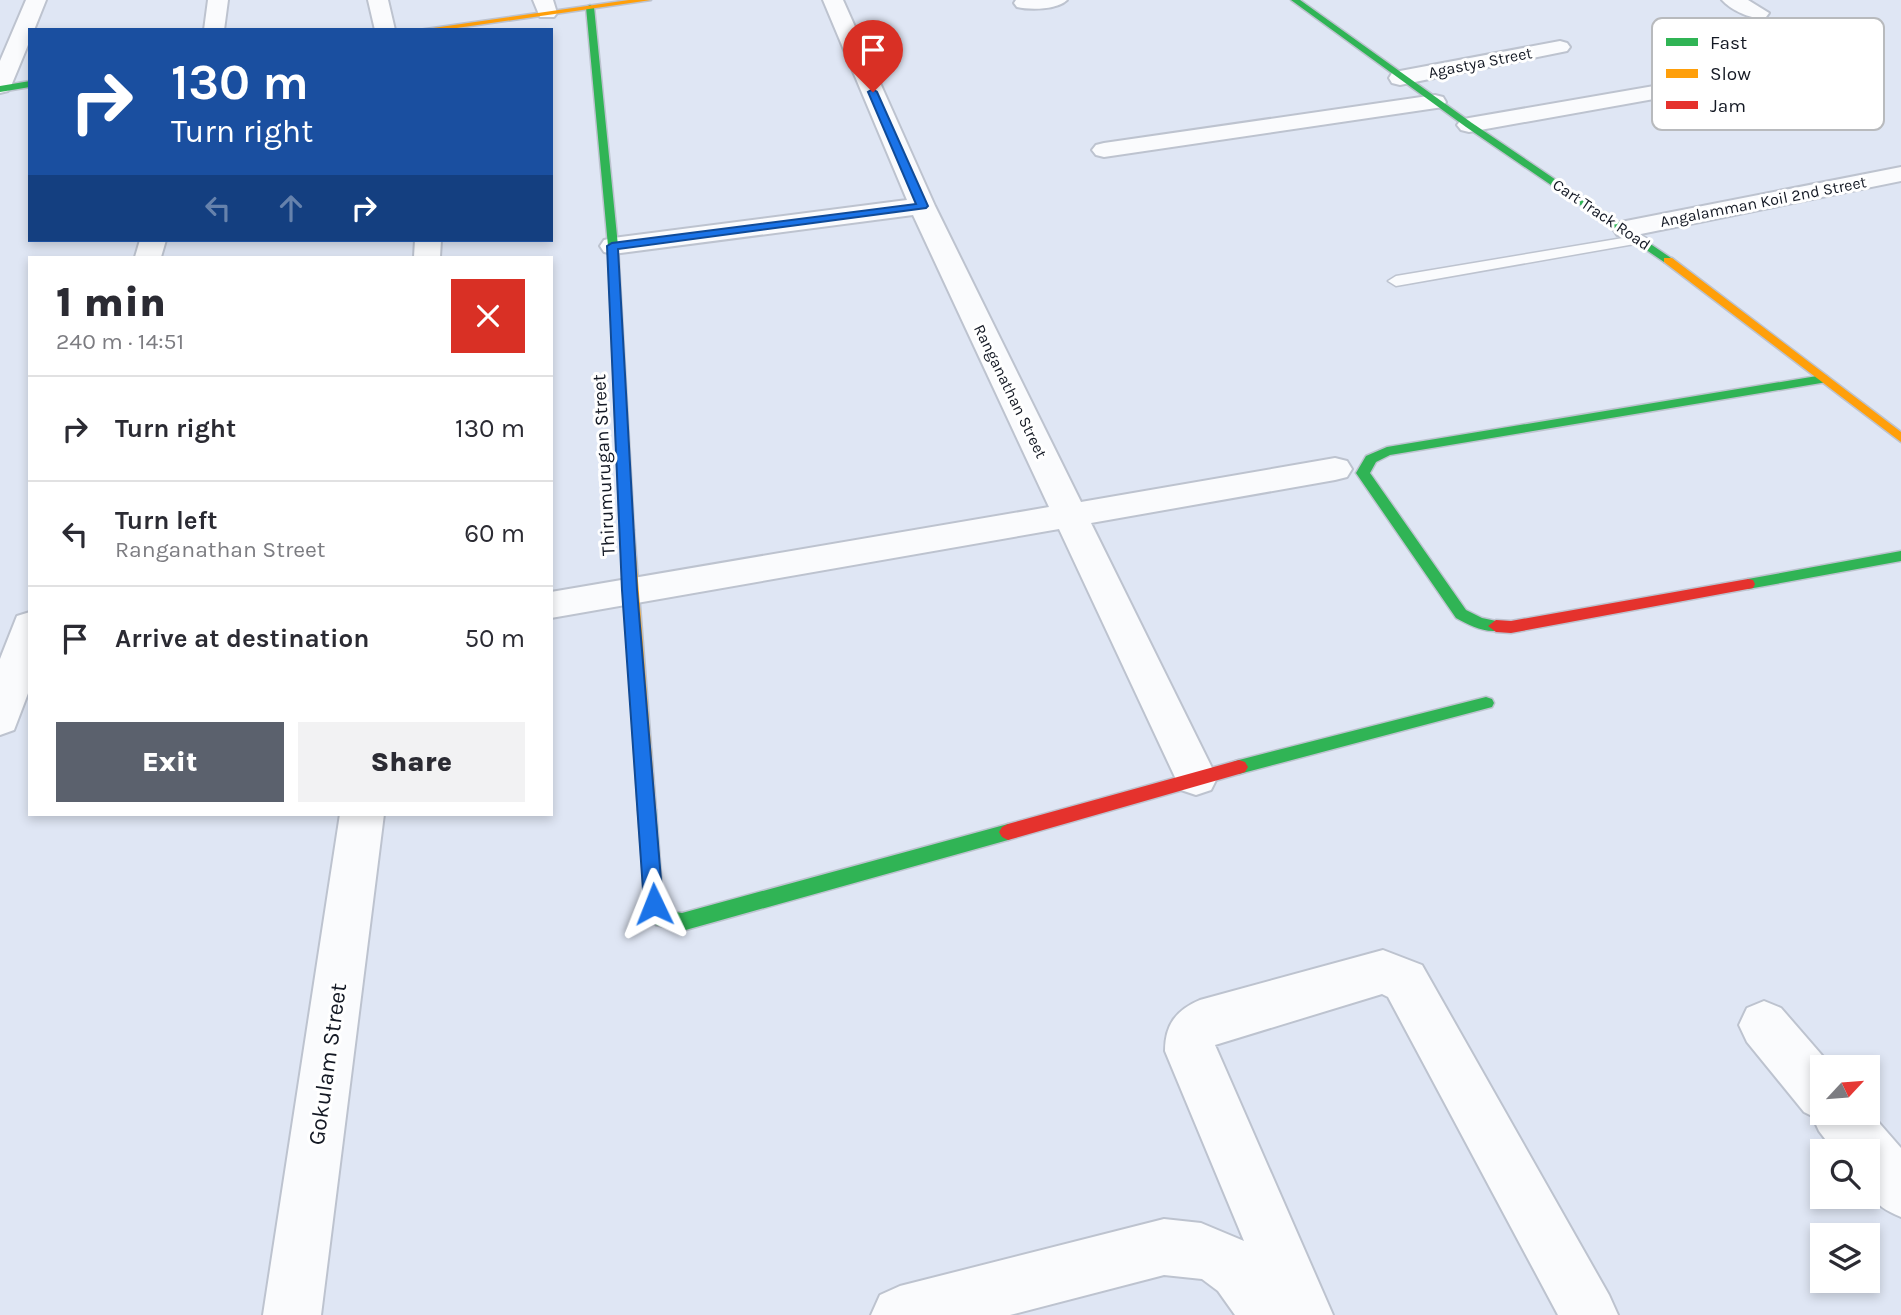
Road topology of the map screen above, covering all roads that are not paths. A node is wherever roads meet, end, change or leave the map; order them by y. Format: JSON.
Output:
{"nodes":[{"id":1,"x":36,"y":0,"type":"edge"},
{"id":2,"x":218,"y":0,"type":"edge"},
{"id":3,"x":378,"y":0,"type":"edge"},
{"id":4,"x":647,"y":0,"type":"edge"},
{"id":5,"x":833,"y":0,"type":"edge"},
{"id":6,"x":1057,"y":0,"type":"edge"},
{"id":7,"x":1295,"y":0,"type":"edge"},
{"id":8,"x":1732,"y":0,"type":"edge"},
{"id":9,"x":1024,"y":4,"type":"dead end"},
{"id":10,"x":545,"y":6,"type":"edge"},
{"id":11,"x":590,"y":7,"type":"junction"},
{"id":12,"x":1759,"y":13,"type":"dead end"},
{"id":13,"x":215,"y":28,"type":"edge"},
{"id":14,"x":385,"y":28,"type":"edge"},
{"id":15,"x":451,"y":28,"type":"edge"},
{"id":16,"x":1560,"y":47,"type":"dead end"},
{"id":17,"x":1400,"y":78,"type":"junction"},
{"id":18,"x":28,"y":84,"type":"edge"},
{"id":19,"x":0,"y":88,"type":"edge"},
{"id":20,"x":1652,"y":93,"type":"edge"},
{"id":21,"x":1435,"y":102,"type":"junction"},
{"id":22,"x":1469,"y":125,"type":"junction"},
{"id":23,"x":1104,"y":150,"type":"dead end"},
{"id":24,"x":1901,"y":174,"type":"edge"},
{"id":25,"x":922,"y":206,"type":"junction"},
{"id":26,"x":1633,"y":234,"type":"junction"},
{"id":27,"x":612,"y":246,"type":"junction"},
{"id":28,"x":1396,"y":281,"type":"dead end"},
{"id":29,"x":1823,"y":379,"type":"junction"},
{"id":30,"x":1901,"y":438,"type":"edge"},
{"id":31,"x":1335,"y":469,"type":"dead end"},
{"id":32,"x":1070,"y":513,"type":"junction"},
{"id":33,"x":1901,"y":556,"type":"edge"},
{"id":34,"x":630,"y":590,"type":"junction"},
{"id":35,"x":553,"y":605,"type":"edge"},
{"id":36,"x":28,"y":632,"type":"edge"},
{"id":37,"x":1486,"y":704,"type":"dead end"},
{"id":38,"x":0,"y":719,"type":"edge"},
{"id":39,"x":1196,"y":778,"type":"junction"},
{"id":40,"x":362,"y":816,"type":"edge"},
{"id":41,"x":1764,"y":1025,"type":"dead end"},
{"id":42,"x":1810,"y":1080,"type":"edge"},
{"id":43,"x":1847,"y":1125,"type":"edge"},
{"id":44,"x":1901,"y":1190,"type":"edge"},
{"id":45,"x":292,"y":1315,"type":"edge"},
{"id":46,"x":900,"y":1315,"type":"edge"},
{"id":47,"x":1267,"y":1315,"type":"edge"},
{"id":48,"x":1304,"y":1315,"type":"edge"},
{"id":49,"x":1589,"y":1315,"type":"edge"}],
"edges":[{"from":1,"to":19,"type":"street"},
{"from":2,"to":13,"type":"street"},
{"from":3,"to":14,"type":"street"},
{"from":4,"to":11,"type":"street"},
{"from":5,"to":25,"type":"street","name":"Ranganathan Street"},
{"from":6,"to":9,"type":"street"},
{"from":7,"to":17,"type":"street","name":"Cart Track Road"},
{"from":8,"to":12,"type":"street"},
{"from":10,"to":11,"type":"street"},
{"from":10,"to":15,"type":"street"},
{"from":11,"to":27,"type":"street","name":"Thirumurugan Street"},
{"from":16,"to":17,"type":"street","name":"Agastya Street"},
{"from":17,"to":21,"type":"street","name":"Cart Track Road"},
{"from":18,"to":19,"type":"street"},
{"from":20,"to":22,"type":"street"},
{"from":21,"to":22,"type":"street","name":"Cart Track Road"},
{"from":21,"to":23,"type":"street"},
{"from":22,"to":26,"type":"street","name":"Cart Track Road"},
{"from":24,"to":26,"type":"street","name":"Angalamman Koil 2nd Street"},
{"from":25,"to":27,"type":"street"},
{"from":25,"to":32,"type":"street","name":"Ranganathan Street"},
{"from":26,"to":28,"type":"lane"},
{"from":26,"to":29,"type":"street","name":"Cart Track Road"},
{"from":27,"to":34,"type":"street","name":"Thirumurugan Street"},
{"from":29,"to":30,"type":"street","name":"Cart Track Road"},
{"from":29,"to":33,"type":"street"},
{"from":31,"to":32,"type":"street"},
{"from":32,"to":34,"type":"street"},
{"from":32,"to":39,"type":"street","name":"Ranganathan Street"},
{"from":34,"to":35,"type":"street"},
{"from":34,"to":39,"type":"street","name":"Thirumurugan Street"},
{"from":36,"to":38,"type":"street"},
{"from":37,"to":39,"type":"street"},
{"from":40,"to":45,"type":"street","name":"Gokulam Street"},
{"from":41,"to":42,"type":"street"},
{"from":43,"to":44,"type":"street"},
{"from":46,"to":47,"type":"street"},
{"from":48,"to":49,"type":"street"}]}
